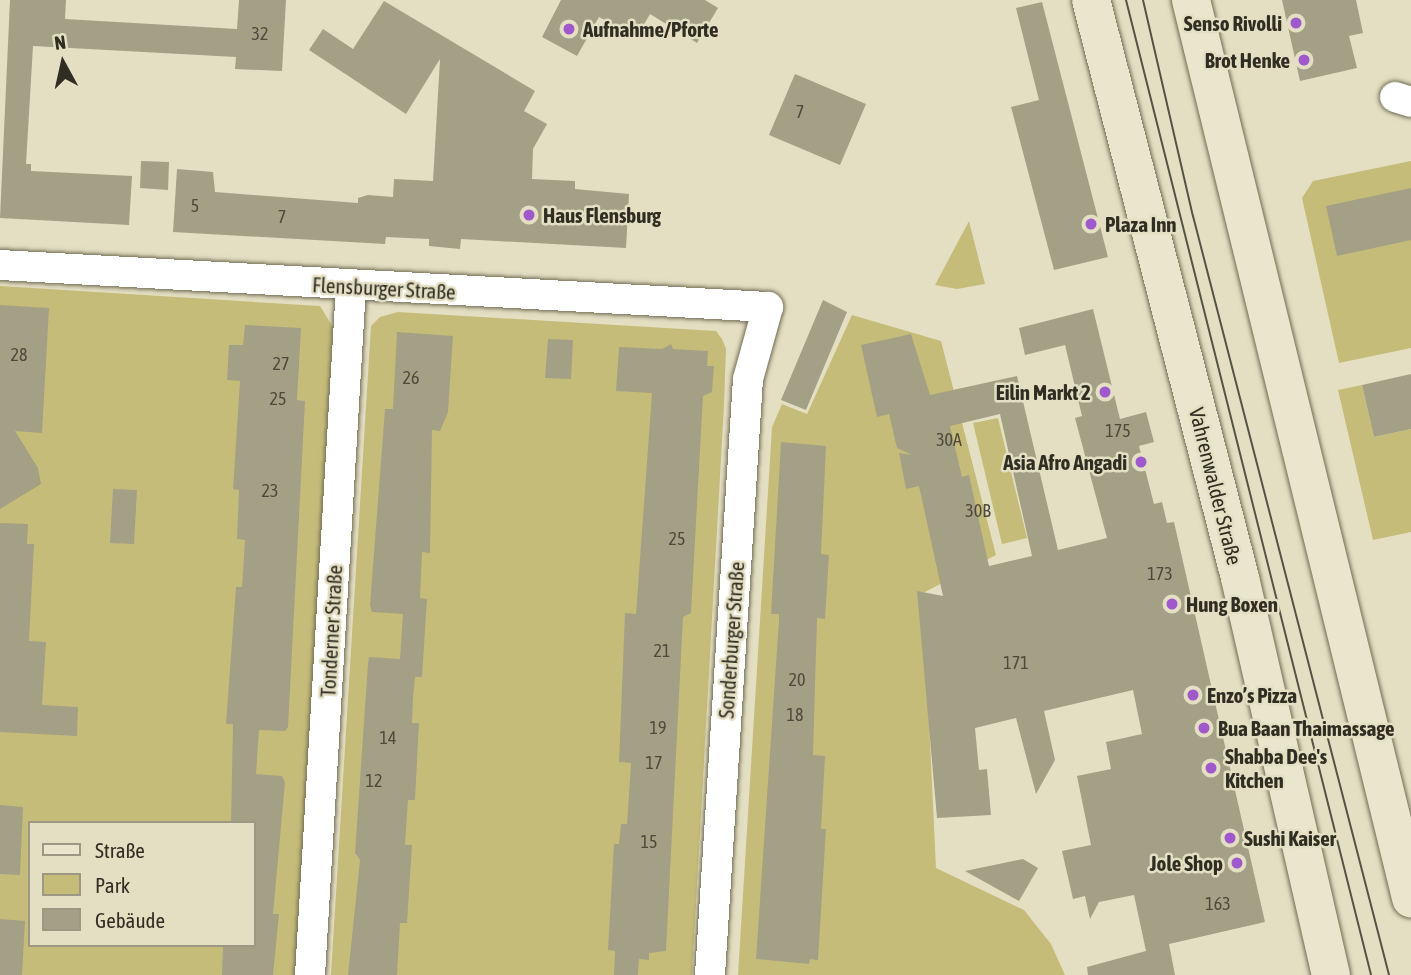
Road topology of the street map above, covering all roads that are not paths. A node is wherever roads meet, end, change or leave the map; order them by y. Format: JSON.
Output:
{"nodes":[{"id":1,"x":1091,"y":0,"type":"edge"},
{"id":2,"x":1191,"y":0,"type":"edge"},
{"id":3,"x":0,"y":265,"type":"edge"},
{"id":4,"x":351,"y":287,"type":"junction"},
{"id":5,"x":768,"y":307,"type":"joint"},
{"id":6,"x":1411,"y":898,"type":"edge"},
{"id":7,"x":310,"y":975,"type":"edge"},
{"id":8,"x":710,"y":975,"type":"edge"},
{"id":9,"x":1331,"y":975,"type":"edge"}],
"edges":[{"from":1,"to":9,"type":"main road","name":"Vahrenwalder Straße"},
{"from":2,"to":6,"type":"main road"},
{"from":3,"to":4,"type":"street","name":"Flensburger Straße"},
{"from":4,"to":5,"type":"street","name":"Flensburger Straße"},
{"from":4,"to":7,"type":"street","name":"Tonderner Straße"},
{"from":5,"to":8,"type":"street","name":"Sonderburger Straße"}]}
